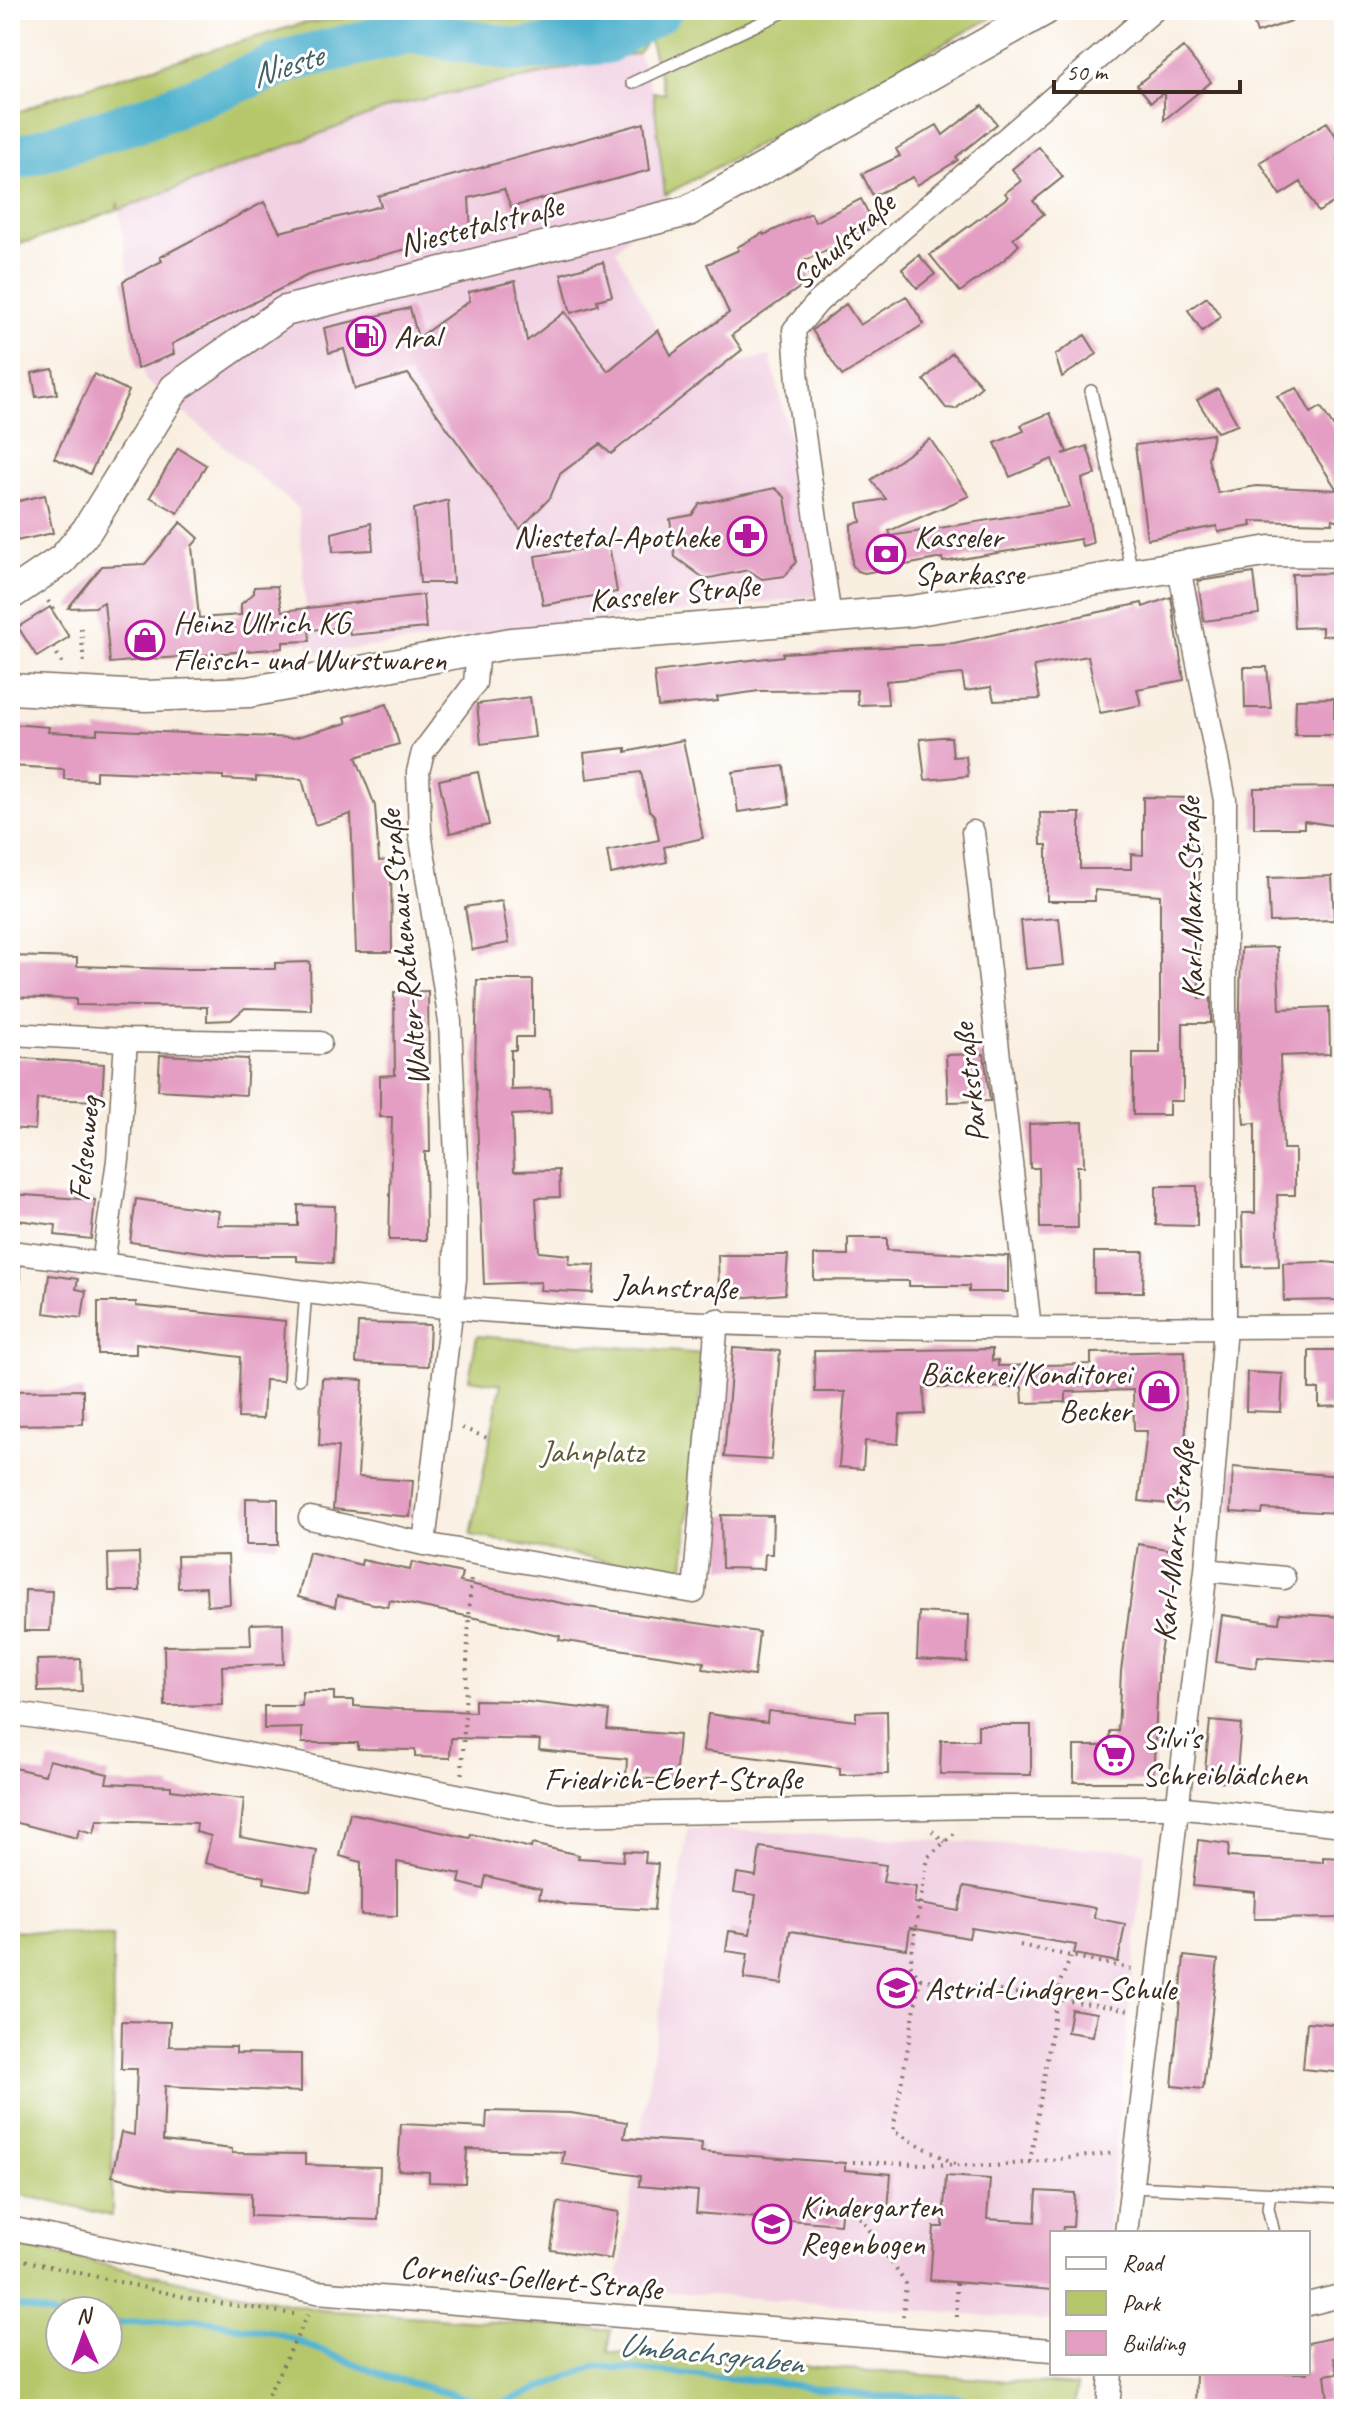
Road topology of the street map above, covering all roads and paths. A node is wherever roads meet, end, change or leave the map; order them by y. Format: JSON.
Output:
{"nodes":[{"id":1,"x":788,"y":10,"type":"edge"},
{"id":2,"x":1045,"y":10,"type":"edge"},
{"id":3,"x":1154,"y":10,"type":"edge"},
{"id":4,"x":632,"y":83,"type":"dead end"},
{"id":5,"x":1091,"y":391,"type":"dead end"},
{"id":6,"x":1344,"y":552,"type":"edge"},
{"id":7,"x":1179,"y":568,"type":"junction"},
{"id":8,"x":1133,"y":576,"type":"junction"},
{"id":9,"x":10,"y":595,"type":"edge"},
{"id":10,"x":50,"y":604,"type":"dead end"},
{"id":11,"x":55,"y":612,"type":"dead end"},
{"id":12,"x":830,"y":618,"type":"junction"},
{"id":13,"x":81,"y":628,"type":"dead end"},
{"id":14,"x":53,"y":647,"type":"dead end"},
{"id":15,"x":478,"y":649,"type":"junction"},
{"id":16,"x":58,"y":656,"type":"dead end"},
{"id":17,"x":84,"y":663,"type":"dead end"},
{"id":18,"x":10,"y":689,"type":"edge"},
{"id":19,"x":973,"y":832,"type":"dead end"},
{"id":20,"x":10,"y":1034,"type":"edge"},
{"id":21,"x":126,"y":1040,"type":"junction"},
{"id":22,"x":320,"y":1043,"type":"dead end"},
{"id":23,"x":12,"y":1253,"type":"edge"},
{"id":24,"x":103,"y":1263,"type":"junction"},
{"id":25,"x":306,"y":1291,"type":"junction"},
{"id":26,"x":450,"y":1305,"type":"junction"},
{"id":27,"x":717,"y":1320,"type":"junction"},
{"id":28,"x":1344,"y":1326,"type":"edge"},
{"id":29,"x":1225,"y":1327,"type":"junction"},
{"id":30,"x":1030,"y":1328,"type":"junction"},
{"id":31,"x":14,"y":1343,"type":"dead end"},
{"id":32,"x":299,"y":1379,"type":"dead end"},
{"id":33,"x":456,"y":1425,"type":"dead end"},
{"id":34,"x":490,"y":1439,"type":"dead end"},
{"id":35,"x":310,"y":1518,"type":"dead end"},
{"id":36,"x":424,"y":1544,"type":"junction"},
{"id":37,"x":472,"y":1552,"type":"junction"},
{"id":38,"x":1206,"y":1570,"type":"junction"},
{"id":39,"x":1284,"y":1578,"type":"dead end"},
{"id":40,"x":10,"y":1713,"type":"edge"},
{"id":41,"x":461,"y":1797,"type":"junction"},
{"id":42,"x":983,"y":1807,"type":"junction"},
{"id":43,"x":1176,"y":1807,"type":"junction"},
{"id":44,"x":1344,"y":1825,"type":"edge"},
{"id":45,"x":1020,"y":1945,"type":"dead end"},
{"id":46,"x":1071,"y":1957,"type":"junction"},
{"id":47,"x":1157,"y":1974,"type":"junction"},
{"id":48,"x":920,"y":1979,"type":"junction"},
{"id":49,"x":1058,"y":1999,"type":"junction"},
{"id":50,"x":1153,"y":2008,"type":"junction"},
{"id":51,"x":1136,"y":2151,"type":"junction"},
{"id":52,"x":853,"y":2162,"type":"dead end"},
{"id":53,"x":1030,"y":2162,"type":"junction"},
{"id":54,"x":955,"y":2164,"type":"junction"},
{"id":55,"x":1132,"y":2187,"type":"junction"},
{"id":56,"x":1270,"y":2194,"type":"junction"},
{"id":57,"x":1344,"y":2197,"type":"edge"},
{"id":58,"x":852,"y":2214,"type":"dead end"},
{"id":59,"x":10,"y":2228,"type":"edge"},
{"id":60,"x":1126,"y":2231,"type":"edge"},
{"id":61,"x":1274,"y":2231,"type":"edge"},
{"id":62,"x":956,"y":2283,"type":"dead end"},
{"id":63,"x":1344,"y":2295,"type":"edge"},
{"id":64,"x":1310,"y":2304,"type":"edge"},
{"id":65,"x":303,"y":2327,"type":"dead end"},
{"id":66,"x":902,"y":2339,"type":"junction"},
{"id":67,"x":957,"y":2343,"type":"junction"},
{"id":68,"x":1050,"y":2350,"type":"edge"},
{"id":69,"x":1111,"y":2375,"type":"edge"},
{"id":70,"x":261,"y":2409,"type":"edge"},
{"id":71,"x":1108,"y":2409,"type":"edge"}],
"edges":[{"from":1,"to":4,"type":"lane"},
{"from":2,"to":9,"type":"main road","name":"Niestetalstraße"},
{"from":3,"to":12,"type":"street","name":"Schulstraße"},
{"from":5,"to":8,"type":"lane"},
{"from":6,"to":7,"type":"main road","name":"Kasseler Straße"},
{"from":7,"to":8,"type":"main road","name":"Kasseler Straße"},
{"from":7,"to":29,"type":"street","name":"Karl-Marx-Straße"},
{"from":8,"to":12,"type":"main road","name":"Kasseler Straße"},
{"from":10,"to":11,"type":"path"},
{"from":12,"to":15,"type":"main road","name":"Kasseler Straße"},
{"from":13,"to":17,"type":"path"},
{"from":14,"to":16,"type":"path"},
{"from":15,"to":18,"type":"main road","name":"Kasseler Straße"},
{"from":15,"to":26,"type":"street","name":"Walter-Rathenau-Straße"},
{"from":19,"to":30,"type":"street","name":"Parkstraße"},
{"from":20,"to":21,"type":"street"},
{"from":21,"to":22,"type":"street"},
{"from":21,"to":24,"type":"street","name":"Felsenweg"},
{"from":23,"to":24,"type":"street","name":"Jahnstraße"},
{"from":23,"to":31,"type":"lane"},
{"from":24,"to":25,"type":"street","name":"Jahnstraße"},
{"from":25,"to":26,"type":"street","name":"Jahnstraße"},
{"from":25,"to":32,"type":"lane"},
{"from":26,"to":27,"type":"street","name":"Jahnstraße"},
{"from":26,"to":36,"type":"street"},
{"from":27,"to":30,"type":"street","name":"Jahnstraße"},
{"from":27,"to":37,"type":"street"},
{"from":28,"to":29,"type":"street","name":"Jahnstraße"},
{"from":29,"to":30,"type":"street","name":"Jahnstraße"},
{"from":29,"to":38,"type":"street","name":"Karl-Marx-Straße"},
{"from":33,"to":34,"type":"path"},
{"from":35,"to":36,"type":"street"},
{"from":36,"to":37,"type":"street"},
{"from":37,"to":41,"type":"path"},
{"from":38,"to":39,"type":"street"},
{"from":38,"to":43,"type":"street","name":"Karl-Marx-Straße"},
{"from":40,"to":41,"type":"street","name":"Friedrich-Ebert-Straße"},
{"from":41,"to":42,"type":"street","name":"Friedrich-Ebert-Straße"},
{"from":42,"to":43,"type":"street","name":"Friedrich-Ebert-Straße"},
{"from":42,"to":48,"type":"path"},
{"from":43,"to":44,"type":"street","name":"Friedrich-Ebert-Straße"},
{"from":43,"to":47,"type":"street","name":"Karl-Marx-Straße"},
{"from":45,"to":46,"type":"path"},
{"from":46,"to":47,"type":"path"},
{"from":46,"to":49,"type":"path"},
{"from":47,"to":50,"type":"street","name":"Karl-Marx-Straße"},
{"from":48,"to":49,"type":"path"},
{"from":48,"to":54,"type":"path"},
{"from":49,"to":50,"type":"path"},
{"from":49,"to":53,"type":"path"},
{"from":50,"to":51,"type":"street","name":"Karl-Marx-Straße"},
{"from":51,"to":53,"type":"path"},
{"from":51,"to":55,"type":"street","name":"Karl-Marx-Straße"},
{"from":52,"to":54,"type":"path"},
{"from":53,"to":54,"type":"path"},
{"from":55,"to":56,"type":"lane"},
{"from":55,"to":60,"type":"street","name":"Karl-Marx-Straße"},
{"from":56,"to":57,"type":"lane"},
{"from":56,"to":61,"type":"lane"},
{"from":58,"to":66,"type":"path"},
{"from":59,"to":66,"type":"street","name":"Cornelius-Gellert-Straße"},
{"from":62,"to":67,"type":"path"},
{"from":63,"to":64,"type":"street"},
{"from":65,"to":70,"type":"path"},
{"from":66,"to":67,"type":"street","name":"Cornelius-Gellert-Straße"},
{"from":67,"to":68,"type":"street","name":"Cornelius-Gellert-Straße"},
{"from":69,"to":71,"type":"street"}]}
